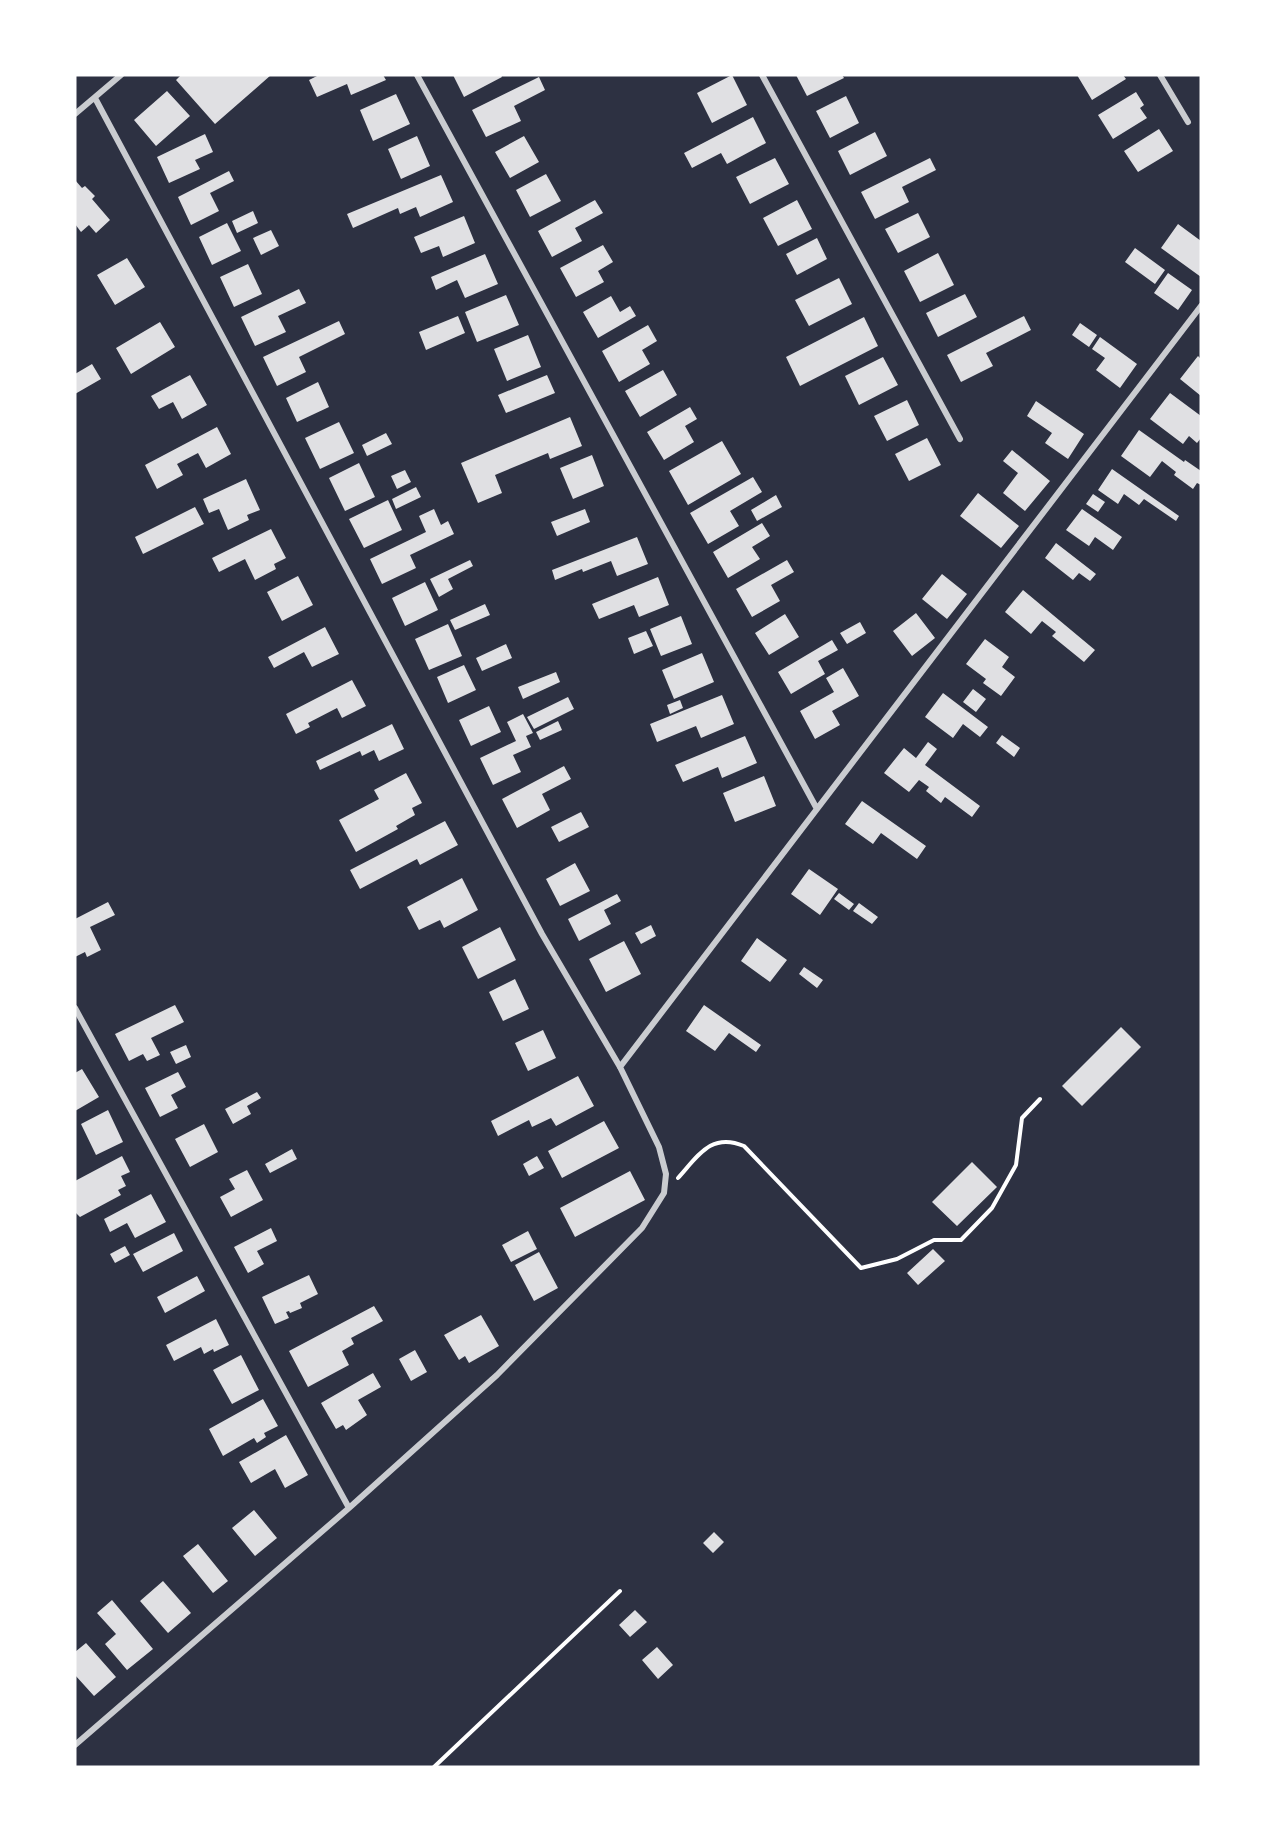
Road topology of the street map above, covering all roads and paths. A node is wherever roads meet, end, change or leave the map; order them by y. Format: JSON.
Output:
{"nodes":[{"id":1,"x":121,"y":75,"type":"edge"},
{"id":2,"x":417,"y":75,"type":"edge"},
{"id":3,"x":762,"y":75,"type":"edge"},
{"id":4,"x":1160,"y":75,"type":"edge"},
{"id":5,"x":95,"y":98,"type":"junction"},
{"id":6,"x":75,"y":114,"type":"edge"},
{"id":7,"x":1188,"y":122,"type":"dead end"},
{"id":8,"x":1201,"y":306,"type":"edge"},
{"id":9,"x":960,"y":440,"type":"dead end"},
{"id":10,"x":817,"y":809,"type":"junction"},
{"id":11,"x":75,"y":1008,"type":"edge"},
{"id":12,"x":620,"y":1067,"type":"junction"},
{"id":13,"x":1040,"y":1099,"type":"dead end"},
{"id":14,"x":664,"y":1193,"type":"junction"},
{"id":15,"x":349,"y":1508,"type":"junction"},
{"id":16,"x":620,"y":1591,"type":"dead end"},
{"id":17,"x":75,"y":1745,"type":"edge"},
{"id":18,"x":434,"y":1767,"type":"edge"}],
"edges":[{"from":1,"to":5,"type":"street"},
{"from":2,"to":10,"type":"street"},
{"from":3,"to":9,"type":"street"},
{"from":4,"to":7,"type":"street"},
{"from":5,"to":6,"type":"street"},
{"from":5,"to":12,"type":"street"},
{"from":8,"to":10,"type":"street"},
{"from":10,"to":12,"type":"street"},
{"from":11,"to":15,"type":"street"},
{"from":12,"to":14,"type":"street"},
{"from":13,"to":14,"type":"path"},
{"from":14,"to":15,"type":"street"},
{"from":15,"to":17,"type":"street"},
{"from":16,"to":18,"type":"path"}]}
